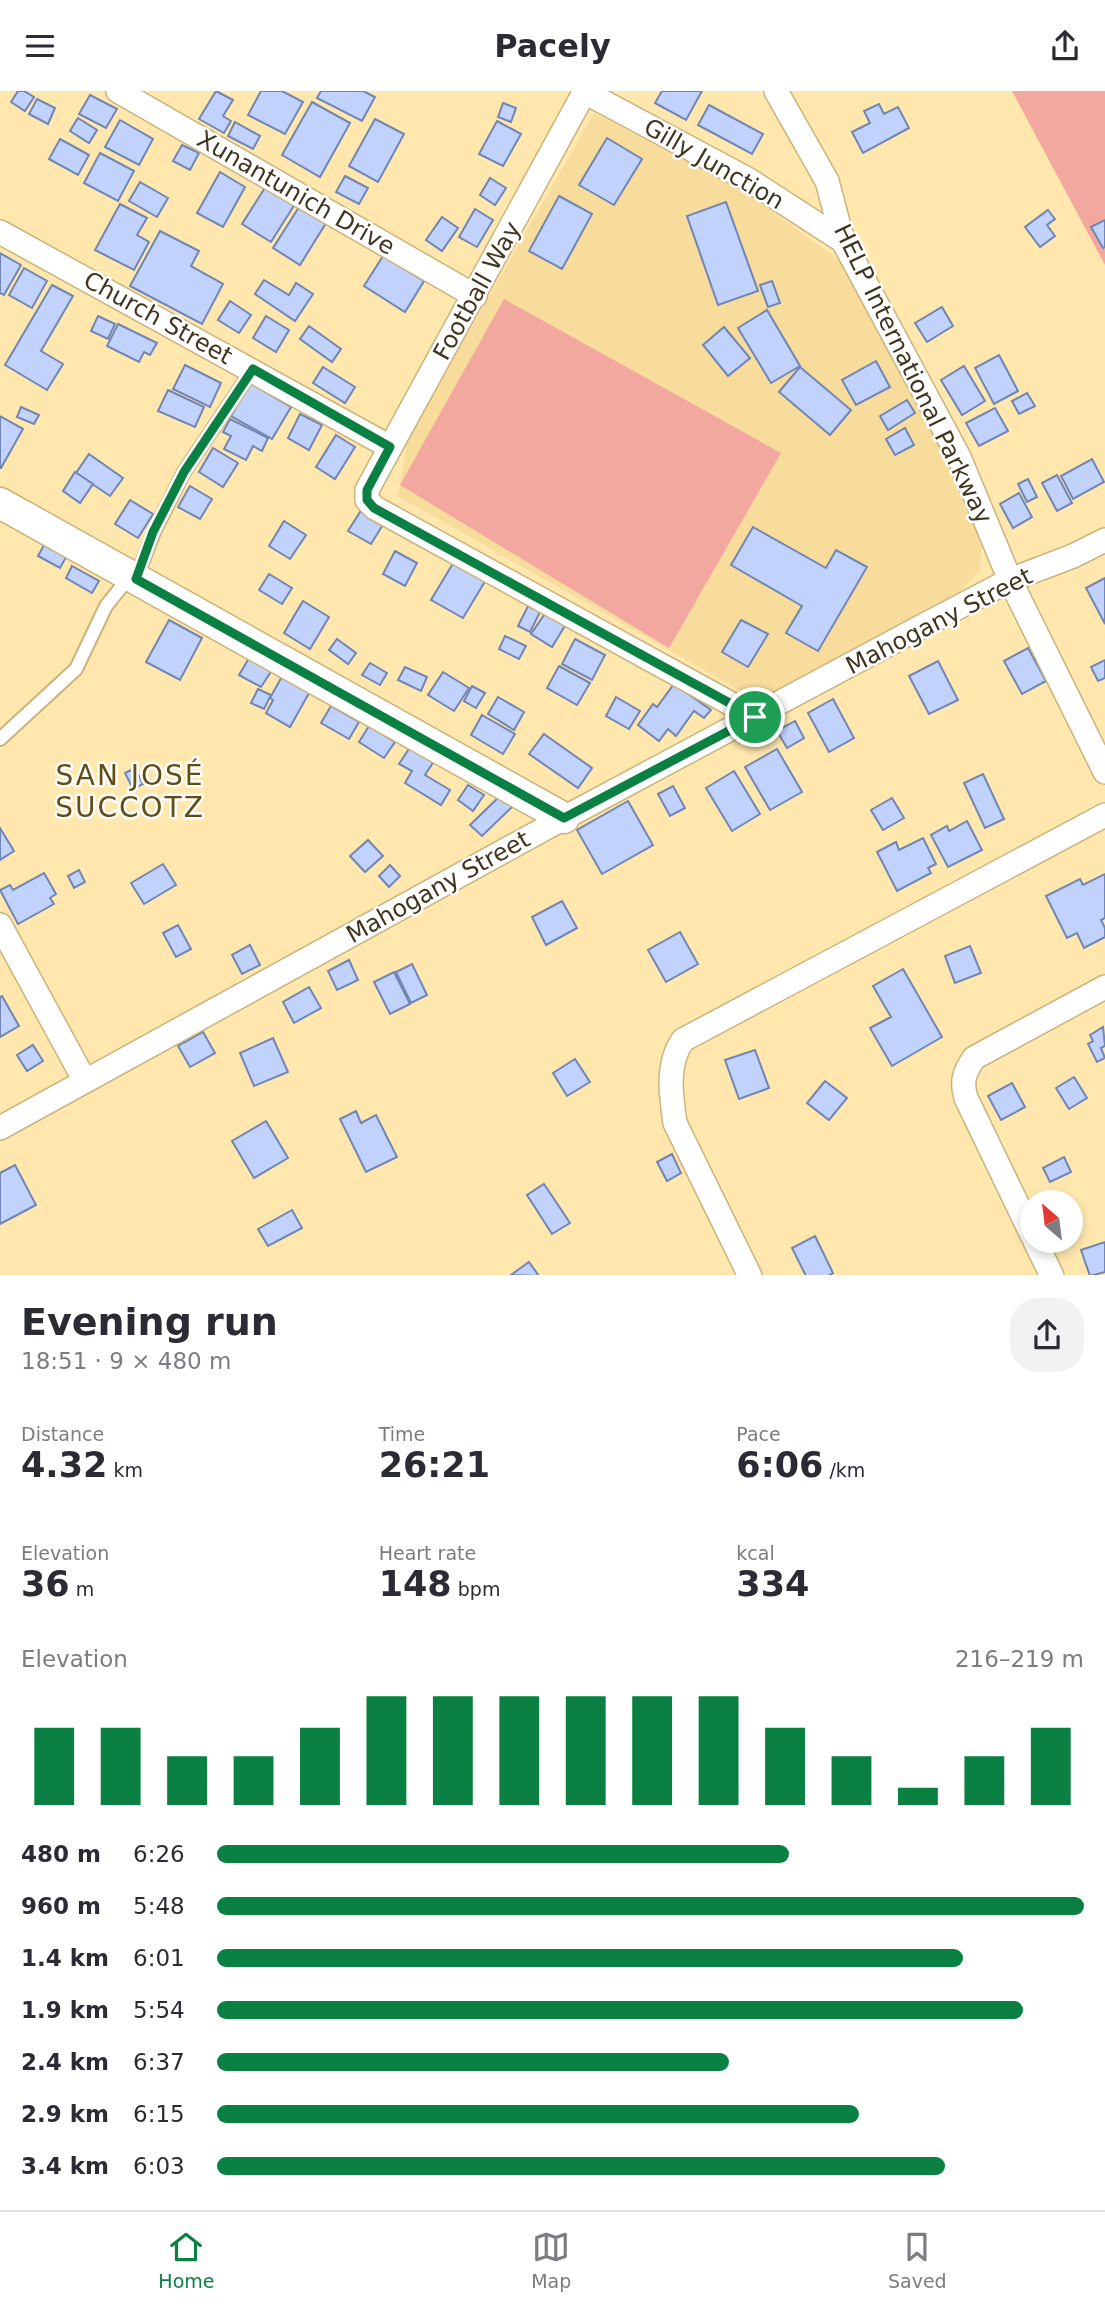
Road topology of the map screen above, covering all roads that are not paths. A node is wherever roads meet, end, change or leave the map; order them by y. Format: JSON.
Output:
{"nodes":[{"id":1,"x":118,"y":91,"type":"edge"},
{"id":2,"x":584,"y":91,"type":"edge"},
{"id":3,"x":776,"y":91,"type":"edge"},
{"id":4,"x":0,"y":232,"type":"edge"},
{"id":5,"x":843,"y":241,"type":"junction"},
{"id":6,"x":475,"y":296,"type":"junction"},
{"id":7,"x":253,"y":369,"type":"junction"},
{"id":8,"x":390,"y":447,"type":"junction"},
{"id":9,"x":0,"y":503,"type":"edge"},
{"id":10,"x":1105,"y":540,"type":"edge"},
{"id":11,"x":133,"y":577,"type":"junction"},
{"id":12,"x":1010,"y":580,"type":"junction"},
{"id":13,"x":755,"y":717,"type":"junction"},
{"id":14,"x":0,"y":739,"type":"edge"},
{"id":15,"x":1105,"y":772,"type":"edge"},
{"id":16,"x":1105,"y":815,"type":"edge"},
{"id":17,"x":564,"y":818,"type":"junction"},
{"id":18,"x":0,"y":925,"type":"edge"},
{"id":19,"x":1105,"y":987,"type":"edge"},
{"id":20,"x":85,"y":1081,"type":"junction"},
{"id":21,"x":0,"y":1128,"type":"edge"},
{"id":22,"x":1020,"y":1210,"type":"edge"},
{"id":23,"x":1041,"y":1253,"type":"edge"},
{"id":24,"x":750,"y":1275,"type":"edge"},
{"id":25,"x":1052,"y":1275,"type":"edge"}],
"edges":[{"from":1,"to":6,"type":"street","name":"Xunantunich Drive"},
{"from":2,"to":5,"type":"street","name":"Gilly Junction"},
{"from":2,"to":6,"type":"street","name":"Football Way"},
{"from":3,"to":5,"type":"street","name":"HELP International Parkway"},
{"from":4,"to":7,"type":"street","name":"Church Street"},
{"from":5,"to":12,"type":"street","name":"HELP International Parkway"},
{"from":6,"to":8,"type":"street","name":"Football Way"},
{"from":7,"to":8,"type":"street","name":"Church Street"},
{"from":7,"to":11,"type":"lane"},
{"from":8,"to":13,"type":"street","name":"Football Way"},
{"from":9,"to":11,"type":"street"},
{"from":10,"to":12,"type":"street","name":"Mahogany Street"},
{"from":11,"to":14,"type":"lane"},
{"from":11,"to":17,"type":"street"},
{"from":12,"to":13,"type":"street","name":"Mahogany Street"},
{"from":12,"to":15,"type":"street","name":"HELP International Parkway"},
{"from":13,"to":17,"type":"street","name":"Mahogany Street"},
{"from":16,"to":24,"type":"street"},
{"from":17,"to":20,"type":"street","name":"Mahogany Street"},
{"from":18,"to":20,"type":"street"},
{"from":19,"to":22,"type":"street"},
{"from":20,"to":21,"type":"street","name":"Mahogany Street"},
{"from":23,"to":25,"type":"street"}]}
